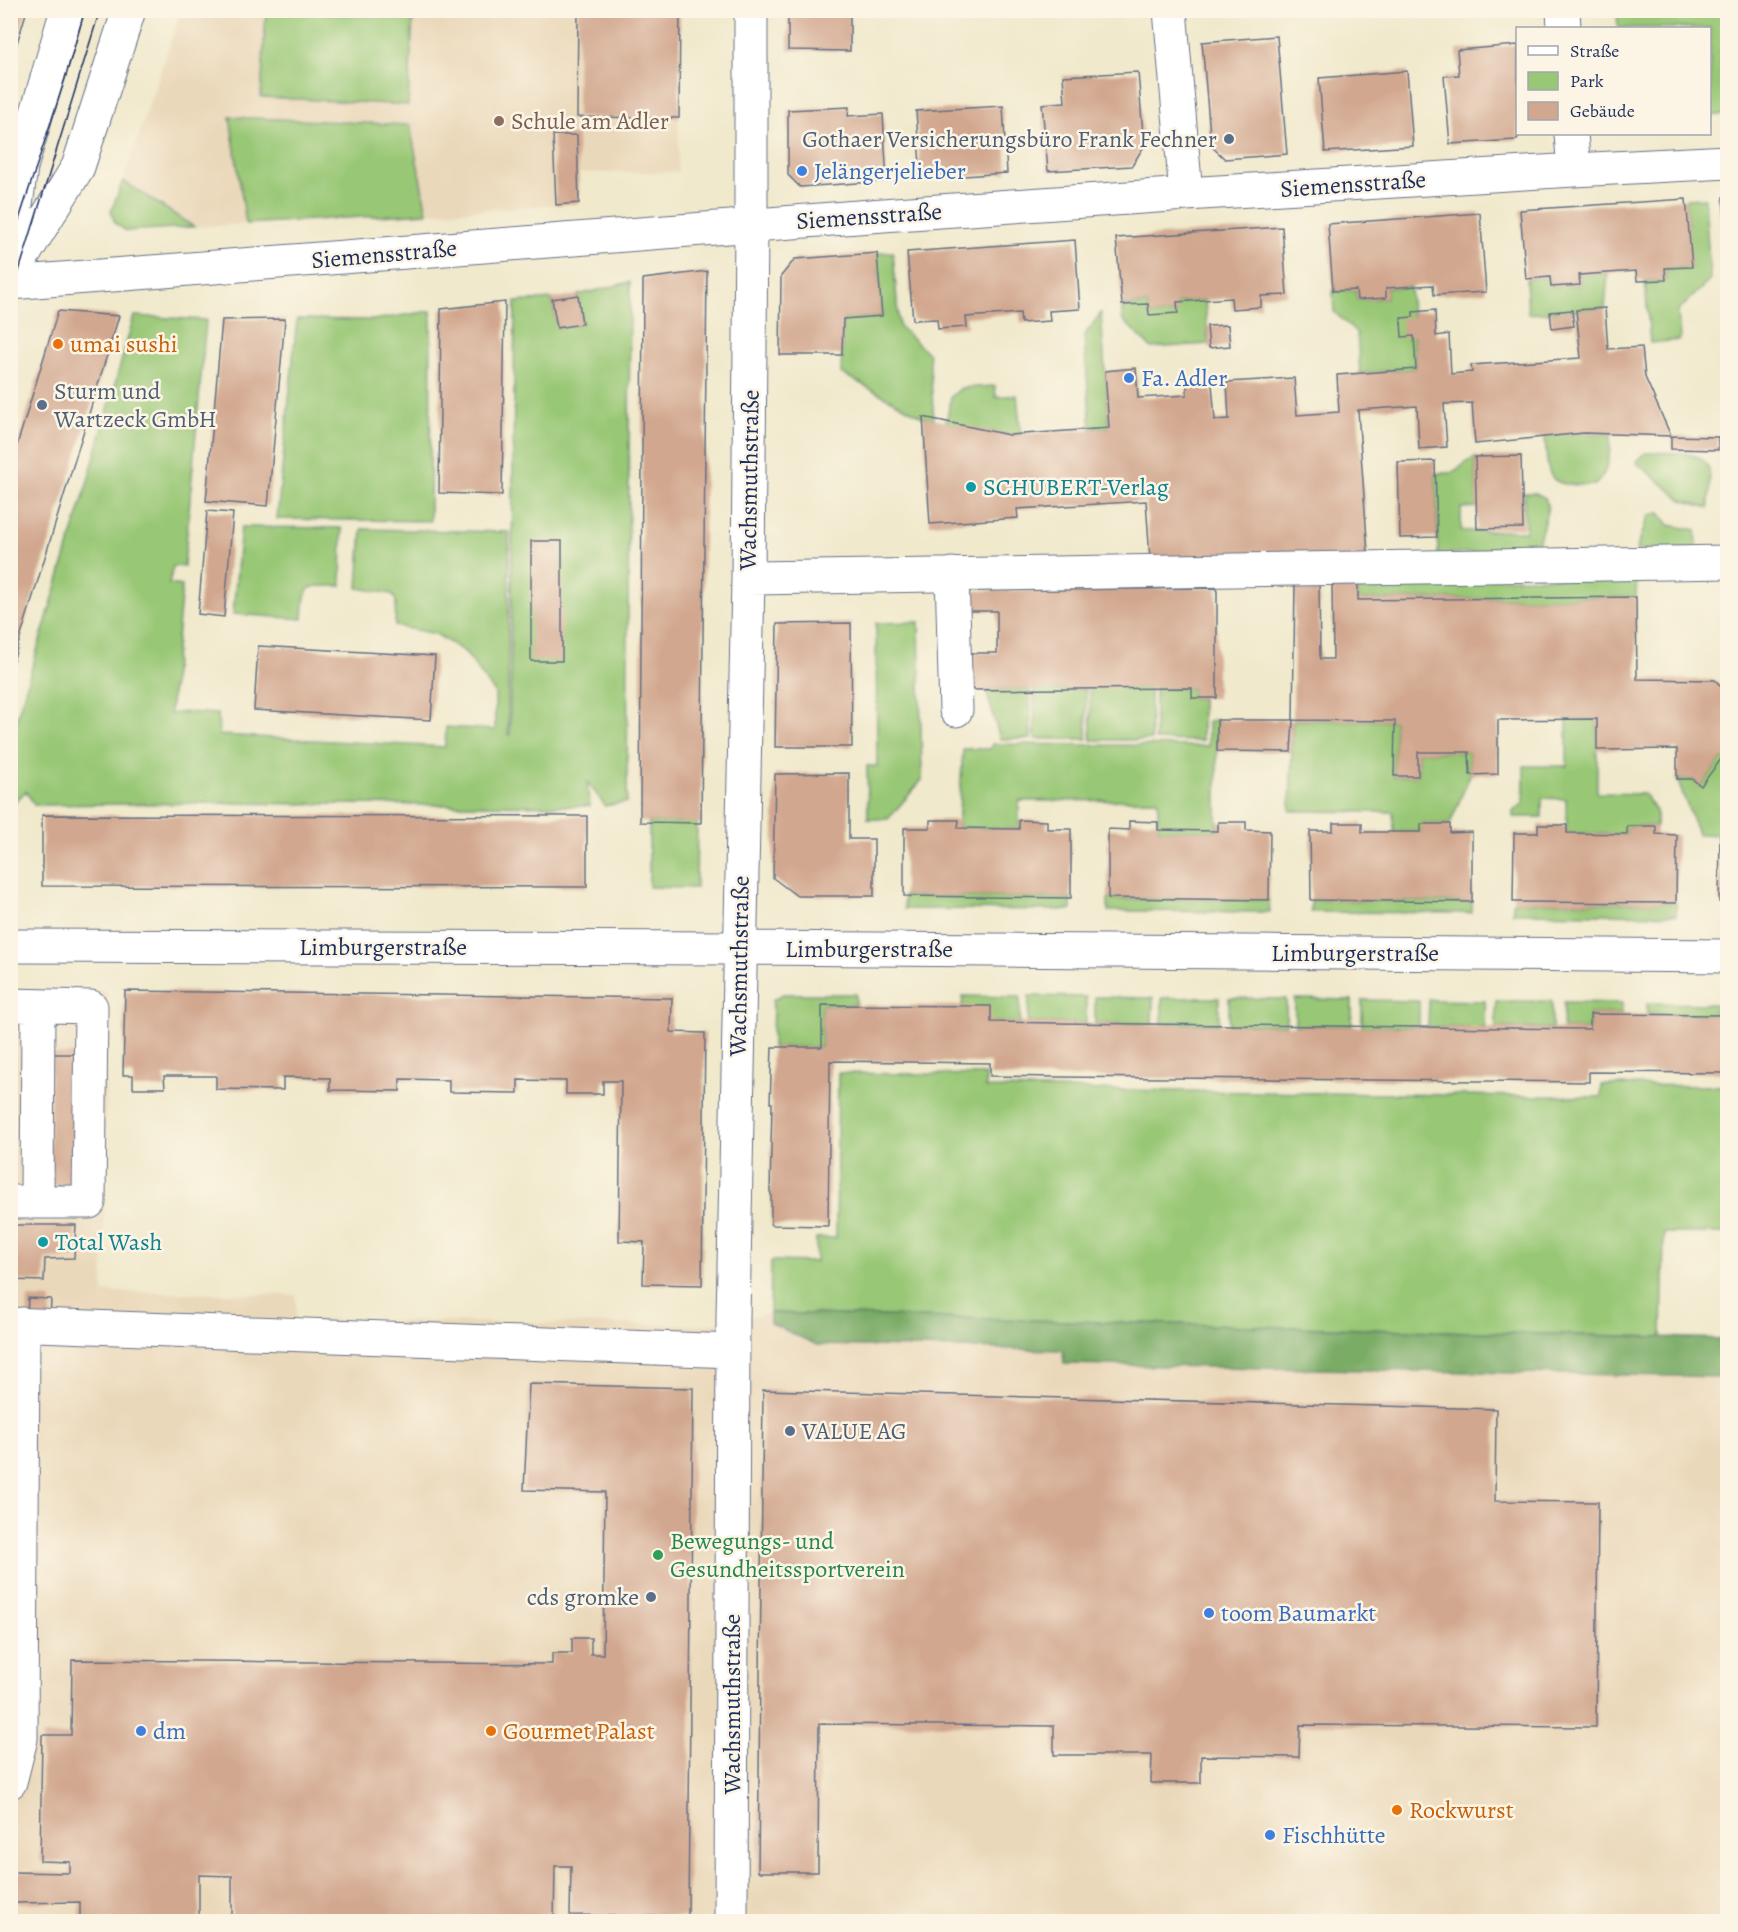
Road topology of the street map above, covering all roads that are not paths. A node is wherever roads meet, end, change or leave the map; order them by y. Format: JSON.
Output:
{"nodes":[{"id":1,"x":67,"y":10,"type":"edge"},
{"id":2,"x":129,"y":10,"type":"edge"},
{"id":3,"x":751,"y":10,"type":"edge"},
{"id":4,"x":1170,"y":10,"type":"edge"},
{"id":5,"x":1563,"y":10,"type":"edge"},
{"id":6,"x":1564,"y":27,"type":"edge"},
{"id":7,"x":1571,"y":135,"type":"edge"},
{"id":8,"x":1728,"y":162,"type":"edge"},
{"id":9,"x":1574,"y":170,"type":"junction"},
{"id":10,"x":1186,"y":194,"type":"junction"},
{"id":11,"x":751,"y":225,"type":"junction"},
{"id":12,"x":10,"y":252,"type":"edge"},
{"id":13,"x":10,"y":277,"type":"edge"},
{"id":14,"x":10,"y":283,"type":"edge"},
{"id":15,"x":1728,"y":562,"type":"edge"},
{"id":16,"x":952,"y":574,"type":"junction"},
{"id":17,"x":748,"y":578,"type":"junction"},
{"id":18,"x":956,"y":710,"type":"dead end"},
{"id":19,"x":10,"y":946,"type":"edge"},
{"id":20,"x":740,"y":948,"type":"junction"},
{"id":21,"x":1728,"y":956,"type":"edge"},
{"id":22,"x":24,"y":1006,"type":"edge"},
{"id":23,"x":24,"y":1202,"type":"edge"},
{"id":24,"x":17,"y":1324,"type":"edge"},
{"id":25,"x":733,"y":1352,"type":"junction"},
{"id":26,"x":10,"y":1782,"type":"edge"},
{"id":27,"x":731,"y":1922,"type":"edge"}],
"edges":[{"from":1,"to":12,"type":"street"},
{"from":2,"to":13,"type":"street"},
{"from":3,"to":11,"type":"street","name":"Wachsmuthstraße"},
{"from":4,"to":10,"type":"street"},
{"from":5,"to":6,"type":"street"},
{"from":7,"to":9,"type":"street"},
{"from":8,"to":9,"type":"street","name":"Siemensstraße"},
{"from":9,"to":10,"type":"street","name":"Siemensstraße"},
{"from":10,"to":11,"type":"street","name":"Siemensstraße"},
{"from":11,"to":14,"type":"street","name":"Siemensstraße"},
{"from":11,"to":17,"type":"street","name":"Wachsmuthstraße"},
{"from":15,"to":16,"type":"street"},
{"from":16,"to":17,"type":"street"},
{"from":16,"to":18,"type":"street"},
{"from":17,"to":20,"type":"street","name":"Wachsmuthstraße"},
{"from":19,"to":20,"type":"street","name":"Limburgerstraße"},
{"from":20,"to":21,"type":"street","name":"Limburgerstraße"},
{"from":20,"to":25,"type":"street","name":"Wachsmuthstraße"},
{"from":22,"to":23,"type":"street"},
{"from":22,"to":23,"type":"street"},
{"from":24,"to":25,"type":"street"},
{"from":24,"to":26,"type":"street"},
{"from":25,"to":27,"type":"street","name":"Wachsmuthstraße"}]}
